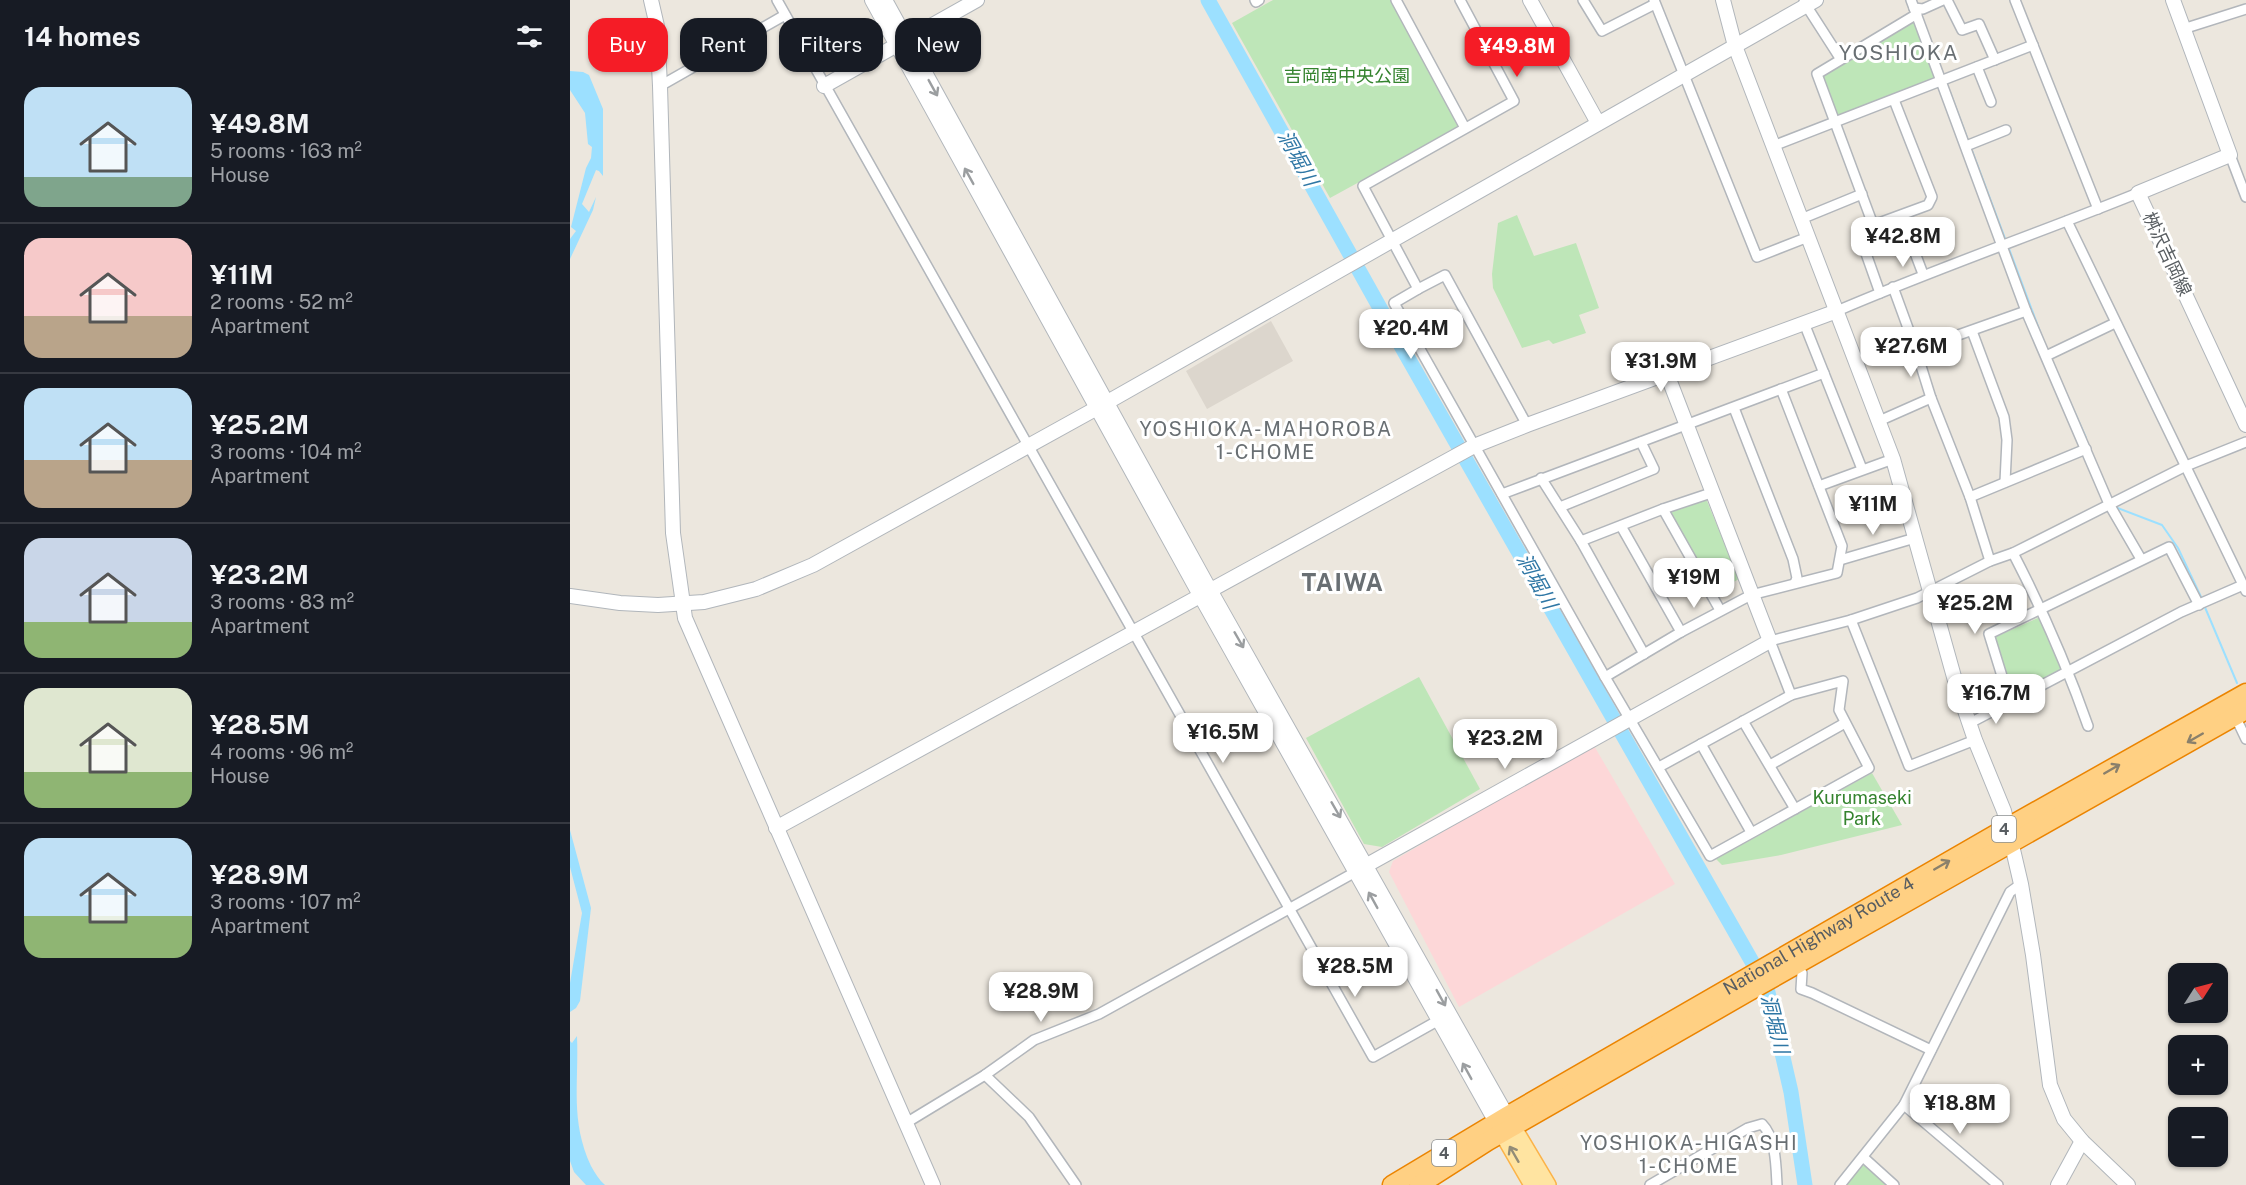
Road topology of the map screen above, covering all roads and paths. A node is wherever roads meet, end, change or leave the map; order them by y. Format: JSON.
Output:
{"nodes":[{"id":1,"x":651,"y":0,"type":"edge"},
{"id":2,"x":777,"y":0,"type":"edge"},
{"id":3,"x":872,"y":0,"type":"edge"},
{"id":4,"x":885,"y":0,"type":"edge"},
{"id":5,"x":977,"y":0,"type":"edge"},
{"id":6,"x":1396,"y":0,"type":"edge"},
{"id":7,"x":1460,"y":0,"type":"edge"},
{"id":8,"x":1530,"y":0,"type":"edge"},
{"id":9,"x":1583,"y":0,"type":"edge"},
{"id":10,"x":1723,"y":0,"type":"edge"},
{"id":11,"x":1945,"y":0,"type":"edge"},
{"id":12,"x":2015,"y":0,"type":"edge"},
{"id":13,"x":2173,"y":0,"type":"edge"},
{"id":14,"x":1655,"y":2,"type":"edge"},
{"id":15,"x":1808,"y":2,"type":"edge"},
{"id":16,"x":1916,"y":8,"type":"edge"},
{"id":17,"x":2246,"y":9,"type":"edge"},
{"id":18,"x":785,"y":15,"type":"junction"},
{"id":19,"x":945,"y":18,"type":"edge"},
{"id":20,"x":895,"y":25,"type":"edge"},
{"id":21,"x":2183,"y":29,"type":"junction"},
{"id":22,"x":895,"y":32,"type":"edge"},
{"id":23,"x":2033,"y":45,"type":"junction"},
{"id":24,"x":895,"y":46,"type":"edge"},
{"id":25,"x":1735,"y":46,"type":"junction"},
{"id":26,"x":1840,"y":58,"type":"junction"},
{"id":27,"x":1995,"y":60,"type":"junction"},
{"id":28,"x":1977,"y":67,"type":"junction"},
{"id":29,"x":919,"y":72,"type":"edge"},
{"id":30,"x":1685,"y":75,"type":"junction"},
{"id":31,"x":1946,"y":80,"type":"junction"},
{"id":32,"x":660,"y":86,"type":"junction"},
{"id":33,"x":824,"y":86,"type":"junction"},
{"id":34,"x":1894,"y":100,"type":"junction"},
{"id":35,"x":1991,"y":102,"type":"dead end"},
{"id":36,"x":1598,"y":123,"type":"junction"},
{"id":37,"x":1834,"y":123,"type":"junction"},
{"id":38,"x":1465,"y":128,"type":"junction"},
{"id":39,"x":2006,"y":130,"type":"dead end"},
{"id":40,"x":1969,"y":144,"type":"junction"},
{"id":41,"x":1773,"y":146,"type":"junction"},
{"id":42,"x":2230,"y":155,"type":"junction"},
{"id":43,"x":2138,"y":193,"type":"junction"},
{"id":44,"x":1862,"y":194,"type":"junction"},
{"id":45,"x":2246,"y":197,"type":"edge"},
{"id":46,"x":2098,"y":209,"type":"junction"},
{"id":47,"x":1901,"y":216,"type":"junction"},
{"id":48,"x":1801,"y":219,"type":"junction"},
{"id":49,"x":2067,"y":221,"type":"junction"},
{"id":50,"x":1872,"y":222,"type":"junction"},
{"id":51,"x":1808,"y":237,"type":"junction"},
{"id":52,"x":1392,"y":242,"type":"junction"},
{"id":53,"x":2004,"y":245,"type":"junction"},
{"id":54,"x":1923,"y":274,"type":"junction"},
{"id":55,"x":1893,"y":287,"type":"junction"},
{"id":56,"x":1418,"y":289,"type":"junction"},
{"id":57,"x":1880,"y":293,"type":"junction"},
{"id":58,"x":1838,"y":311,"type":"junction"},
{"id":59,"x":2026,"y":311,"type":"junction"},
{"id":60,"x":1804,"y":323,"type":"junction"},
{"id":61,"x":2115,"y":323,"type":"junction"},
{"id":62,"x":1972,"y":331,"type":"junction"},
{"id":63,"x":1916,"y":350,"type":"junction"},
{"id":64,"x":2049,"y":354,"type":"junction"},
{"id":65,"x":1824,"y":373,"type":"junction"},
{"id":66,"x":1666,"y":374,"type":"junction"},
{"id":67,"x":1781,"y":388,"type":"junction"},
{"id":68,"x":1931,"y":398,"type":"junction"},
{"id":69,"x":1102,"y":405,"type":"junction"},
{"id":70,"x":1734,"y":408,"type":"junction"},
{"id":71,"x":1879,"y":421,"type":"junction"},
{"id":72,"x":1527,"y":425,"type":"junction"},
{"id":73,"x":1686,"y":425,"type":"junction"},
{"id":74,"x":2246,"y":425,"type":"edge"},
{"id":75,"x":1641,"y":442,"type":"junction"},
{"id":76,"x":2246,"y":442,"type":"edge"},
{"id":77,"x":1029,"y":446,"type":"junction"},
{"id":78,"x":1470,"y":448,"type":"junction"},
{"id":79,"x":2086,"y":449,"type":"junction"},
{"id":80,"x":1893,"y":459,"type":"junction"},
{"id":81,"x":2186,"y":466,"type":"junction"},
{"id":82,"x":1862,"y":469,"type":"junction"},
{"id":83,"x":1541,"y":478,"type":"junction"},
{"id":84,"x":2005,"y":482,"type":"junction"},
{"id":85,"x":1819,"y":486,"type":"junction"},
{"id":86,"x":1711,"y":493,"type":"junction"},
{"id":87,"x":1502,"y":494,"type":"junction"},
{"id":88,"x":1970,"y":497,"type":"junction"},
{"id":89,"x":2112,"y":503,"type":"junction"},
{"id":90,"x":1560,"y":507,"type":"junction"},
{"id":91,"x":1664,"y":509,"type":"junction"},
{"id":92,"x":1621,"y":526,"type":"junction"},
{"id":93,"x":1915,"y":538,"type":"junction"},
{"id":94,"x":1581,"y":541,"type":"junction"},
{"id":95,"x":2013,"y":553,"type":"junction"},
{"id":96,"x":2141,"y":559,"type":"junction"},
{"id":97,"x":1840,"y":560,"type":"junction"},
{"id":98,"x":1990,"y":561,"type":"junction"},
{"id":99,"x":1795,"y":583,"type":"junction"},
{"id":100,"x":2245,"y":588,"type":"edge"},
{"id":101,"x":1930,"y":591,"type":"junction"},
{"id":102,"x":1205,"y":592,"type":"junction"},
{"id":103,"x":1751,"y":595,"type":"junction"},
{"id":104,"x":570,"y":596,"type":"edge"},
{"id":105,"x":681,"y":603,"type":"junction"},
{"id":106,"x":2203,"y":603,"type":"junction"},
{"id":107,"x":2041,"y":608,"type":"junction"},
{"id":108,"x":1720,"y":610,"type":"junction"},
{"id":109,"x":1851,"y":620,"type":"junction"},
{"id":110,"x":1680,"y":632,"type":"junction"},
{"id":111,"x":1133,"y":633,"type":"junction"},
{"id":112,"x":1770,"y":640,"type":"junction"},
{"id":113,"x":1644,"y":654,"type":"junction"},
{"id":114,"x":2069,"y":672,"type":"junction"},
{"id":115,"x":1605,"y":677,"type":"junction"},
{"id":116,"x":2246,"y":693,"type":"edge"},
{"id":117,"x":1791,"y":695,"type":"junction"},
{"id":118,"x":2010,"y":702,"type":"junction"},
{"id":119,"x":2240,"y":713,"type":"edge"},
{"id":120,"x":1629,"y":718,"type":"junction"},
{"id":121,"x":1743,"y":721,"type":"junction"},
{"id":122,"x":1845,"y":723,"type":"junction"},
{"id":123,"x":1970,"y":723,"type":"junction"},
{"id":124,"x":2088,"y":726,"type":"dead end"},
{"id":125,"x":2246,"y":739,"type":"edge"},
{"id":126,"x":1975,"y":740,"type":"junction"},
{"id":127,"x":1701,"y":744,"type":"junction"},
{"id":128,"x":1770,"y":765,"type":"junction"},
{"id":129,"x":1659,"y":767,"type":"junction"},
{"id":130,"x":1795,"y":809,"type":"junction"},
{"id":131,"x":776,"y":828,"type":"junction"},
{"id":132,"x":1751,"y":832,"type":"junction"},
{"id":133,"x":2009,"y":834,"type":"junction"},
{"id":134,"x":1362,"y":868,"type":"junction"},
{"id":135,"x":2021,"y":884,"type":"junction"},
{"id":136,"x":1290,"y":909,"type":"junction"},
{"id":137,"x":1797,"y":964,"type":"junction"},
{"id":138,"x":1766,"y":974,"type":"junction"},
{"id":139,"x":1439,"y":1020,"type":"junction"},
{"id":140,"x":1931,"y":1050,"type":"junction"},
{"id":141,"x":985,"y":1075,"type":"junction"},
{"id":142,"x":1904,"y":1105,"type":"junction"},
{"id":143,"x":906,"y":1123,"type":"junction"},
{"id":144,"x":1505,"y":1124,"type":"junction"},
{"id":145,"x":2082,"y":1141,"type":"junction"},
{"id":146,"x":1863,"y":1157,"type":"junction"},
{"id":147,"x":933,"y":1185,"type":"edge"},
{"id":148,"x":1076,"y":1185,"type":"edge"},
{"id":149,"x":1392,"y":1185,"type":"edge"},
{"id":150,"x":1419,"y":1185,"type":"edge"},
{"id":151,"x":1532,"y":1185,"type":"edge"},
{"id":152,"x":1548,"y":1185,"type":"edge"},
{"id":153,"x":1650,"y":1185,"type":"edge"},
{"id":154,"x":1777,"y":1185,"type":"edge"},
{"id":155,"x":1840,"y":1185,"type":"edge"},
{"id":156,"x":1894,"y":1185,"type":"edge"},
{"id":157,"x":1998,"y":1185,"type":"edge"},
{"id":158,"x":2058,"y":1185,"type":"edge"},
{"id":159,"x":2128,"y":1185,"type":"edge"}],
"edges":[{"from":1,"to":32,"type":"street"},
{"from":2,"to":18,"type":"street"},
{"from":3,"to":22,"type":"street"},
{"from":4,"to":20,"type":"street"},
{"from":5,"to":19,"type":"street"},
{"from":6,"to":38,"type":"street"},
{"from":7,"to":38,"type":"street"},
{"from":8,"to":36,"type":"street"},
{"from":9,"to":14,"type":"street"},
{"from":10,"to":25,"type":"street"},
{"from":11,"to":16,"type":"street"},
{"from":11,"to":27,"type":"street"},
{"from":12,"to":23,"type":"street"},
{"from":13,"to":21,"type":"street"},
{"from":14,"to":30,"type":"street"},
{"from":15,"to":25,"type":"street"},
{"from":15,"to":26,"type":"street"},
{"from":16,"to":26,"type":"street"},
{"from":16,"to":31,"type":"street"},
{"from":17,"to":21,"type":"street"},
{"from":18,"to":32,"type":"street"},
{"from":18,"to":33,"type":"street"},
{"from":21,"to":42,"type":"street"},
{"from":23,"to":27,"type":"street"},
{"from":23,"to":46,"type":"street"},
{"from":24,"to":33,"type":"street"},
{"from":25,"to":30,"type":"street"},
{"from":25,"to":41,"type":"street"},
{"from":26,"to":37,"type":"street"},
{"from":27,"to":28,"type":"street"},
{"from":28,"to":31,"type":"street"},
{"from":28,"to":35,"type":"street"},
{"from":29,"to":69,"type":"street"},
{"from":30,"to":36,"type":"street"},
{"from":30,"to":51,"type":"street"},
{"from":31,"to":34,"type":"street"},
{"from":31,"to":40,"type":"street"},
{"from":32,"to":105,"type":"street"},
{"from":33,"to":77,"type":"street"},
{"from":34,"to":37,"type":"street"},
{"from":34,"to":47,"type":"street"},
{"from":36,"to":52,"type":"street"},
{"from":37,"to":41,"type":"street"},
{"from":37,"to":44,"type":"street"},
{"from":38,"to":52,"type":"street"},
{"from":39,"to":40,"type":"street"},
{"from":40,"to":53,"type":"street"},
{"from":41,"to":48,"type":"street"},
{"from":42,"to":43,"type":"street","name":"桝沢吉岡線"},
{"from":42,"to":45,"type":"street"},
{"from":43,"to":46,"type":"street"},
{"from":43,"to":74,"type":"street","name":"桝沢吉岡線"},
{"from":44,"to":48,"type":"street"},
{"from":44,"to":50,"type":"street"},
{"from":46,"to":49,"type":"street"},
{"from":47,"to":50,"type":"street"},
{"from":47,"to":54,"type":"street"},
{"from":48,"to":51,"type":"street"},
{"from":49,"to":53,"type":"street"},
{"from":49,"to":61,"type":"street"},
{"from":50,"to":57,"type":"street"},
{"from":51,"to":58,"type":"street"},
{"from":52,"to":56,"type":"street"},
{"from":52,"to":69,"type":"street"},
{"from":53,"to":54,"type":"street"},
{"from":53,"to":59,"type":"street"},
{"from":54,"to":55,"type":"street"},
{"from":55,"to":57,"type":"street"},
{"from":55,"to":63,"type":"street"},
{"from":56,"to":72,"type":"street"},
{"from":56,"to":78,"type":"street"},
{"from":57,"to":58,"type":"street"},
{"from":58,"to":60,"type":"street"},
{"from":58,"to":71,"type":"street"},
{"from":59,"to":62,"type":"street"},
{"from":59,"to":64,"type":"street"},
{"from":60,"to":65,"type":"street"},
{"from":60,"to":66,"type":"street"},
{"from":61,"to":64,"type":"street"},
{"from":61,"to":81,"type":"street"},
{"from":62,"to":63,"type":"street"},
{"from":62,"to":84,"type":"street"},
{"from":63,"to":68,"type":"street"},
{"from":64,"to":79,"type":"street"},
{"from":65,"to":67,"type":"street"},
{"from":65,"to":82,"type":"street"},
{"from":66,"to":72,"type":"street"},
{"from":66,"to":73,"type":"street"},
{"from":67,"to":70,"type":"street"},
{"from":67,"to":85,"type":"street"},
{"from":68,"to":71,"type":"street"},
{"from":68,"to":88,"type":"street"},
{"from":69,"to":77,"type":"street"},
{"from":69,"to":102,"type":"street"},
{"from":70,"to":73,"type":"street"},
{"from":70,"to":99,"type":"street"},
{"from":71,"to":80,"type":"street"},
{"from":72,"to":78,"type":"street"},
{"from":73,"to":75,"type":"street"},
{"from":73,"to":86,"type":"street"},
{"from":75,"to":83,"type":"street"},
{"from":75,"to":90,"type":"street"},
{"from":76,"to":81,"type":"street"},
{"from":77,"to":105,"type":"street"},
{"from":77,"to":111,"type":"street"},
{"from":78,"to":87,"type":"street"},
{"from":78,"to":102,"type":"street"},
{"from":79,"to":84,"type":"street"},
{"from":79,"to":89,"type":"street"},
{"from":80,"to":82,"type":"street"},
{"from":80,"to":93,"type":"street"},
{"from":81,"to":89,"type":"street"},
{"from":81,"to":100,"type":"street"},
{"from":82,"to":85,"type":"street"},
{"from":83,"to":87,"type":"street"},
{"from":83,"to":90,"type":"street"},
{"from":84,"to":88,"type":"street"},
{"from":85,"to":97,"type":"street"},
{"from":86,"to":91,"type":"street"},
{"from":86,"to":103,"type":"street"},
{"from":87,"to":115,"type":"street"},
{"from":88,"to":98,"type":"street"},
{"from":89,"to":95,"type":"street"},
{"from":89,"to":96,"type":"street"},
{"from":90,"to":94,"type":"street"},
{"from":91,"to":92,"type":"street"},
{"from":91,"to":108,"type":"street"},
{"from":92,"to":94,"type":"street"},
{"from":92,"to":110,"type":"street"},
{"from":93,"to":97,"type":"street"},
{"from":93,"to":101,"type":"street"},
{"from":94,"to":113,"type":"street"},
{"from":95,"to":98,"type":"street"},
{"from":95,"to":107,"type":"street"},
{"from":96,"to":106,"type":"street"},
{"from":96,"to":107,"type":"street"},
{"from":97,"to":99,"type":"street"},
{"from":98,"to":101,"type":"street"},
{"from":99,"to":103,"type":"street"},
{"from":100,"to":106,"type":"street"},
{"from":101,"to":109,"type":"street"},
{"from":101,"to":123,"type":"street"},
{"from":102,"to":111,"type":"street"},
{"from":102,"to":134,"type":"street"},
{"from":103,"to":108,"type":"street"},
{"from":103,"to":112,"type":"street"},
{"from":104,"to":105,"type":"street"},
{"from":105,"to":131,"type":"street"},
{"from":106,"to":114,"type":"street"},
{"from":107,"to":114,"type":"street"},
{"from":107,"to":118,"type":"street"},
{"from":108,"to":110,"type":"street"},
{"from":109,"to":112,"type":"street"},
{"from":109,"to":126,"type":"street"},
{"from":110,"to":113,"type":"street"},
{"from":111,"to":131,"type":"street"},
{"from":111,"to":136,"type":"street"},
{"from":112,"to":117,"type":"street"},
{"from":112,"to":120,"type":"street"},
{"from":113,"to":115,"type":"street"},
{"from":114,"to":118,"type":"street"},
{"from":114,"to":124,"type":"street"},
{"from":115,"to":120,"type":"street"},
{"from":133,"to":116,"type":"highway","name":"National Highway Route 4","number":"4","one_way":true},
{"from":117,"to":121,"type":"street"},
{"from":117,"to":122,"type":"street"},
{"from":118,"to":123,"type":"street"},
{"from":119,"to":125,"type":"street"},
{"from":119,"to":133,"type":"highway","name":"National Highway Route 4","number":"4","one_way":true},
{"from":120,"to":129,"type":"street"},
{"from":120,"to":134,"type":"street"},
{"from":121,"to":127,"type":"street"},
{"from":121,"to":128,"type":"street"},
{"from":122,"to":128,"type":"street"},
{"from":122,"to":130,"type":"street"},
{"from":123,"to":126,"type":"street"},
{"from":126,"to":133,"type":"street"},
{"from":127,"to":129,"type":"street"},
{"from":127,"to":132,"type":"street"},
{"from":128,"to":130,"type":"street"},
{"from":129,"to":132,"type":"street"},
{"from":130,"to":132,"type":"street"},
{"from":131,"to":143,"type":"street"},
{"from":133,"to":135,"type":"street"},
{"from":133,"to":137,"type":"highway","name":"National Highway Route 4","number":"4"},
{"from":138,"to":133,"type":"highway","name":"National Highway Route 4","number":"4","one_way":true},
{"from":134,"to":136,"type":"street"},
{"from":139,"to":134,"type":"street","one_way":true},
{"from":134,"to":144,"type":"street","one_way":true},
{"from":135,"to":140,"type":"street"},
{"from":135,"to":145,"type":"street"},
{"from":136,"to":139,"type":"street"},
{"from":136,"to":141,"type":"street"},
{"from":137,"to":138,"type":"highway","name":"National Highway Route 4","number":"4"},
{"from":137,"to":140,"type":"street"},
{"from":138,"to":144,"type":"highway","name":"National Highway Route 4","number":"4"},
{"from":144,"to":139,"type":"street","one_way":true},
{"from":140,"to":142,"type":"street"},
{"from":141,"to":143,"type":"street"},
{"from":141,"to":148,"type":"street"},
{"from":142,"to":146,"type":"street"},
{"from":142,"to":157,"type":"street"},
{"from":143,"to":147,"type":"street"},
{"from":144,"to":149,"type":"highway","name":"National Highway Route 4","number":"4"},
{"from":144,"to":150,"type":"highway","name":"National Highway Route 4","number":"4"},
{"from":151,"to":144,"type":"main road","one_way":true},
{"from":144,"to":152,"type":"main road"},
{"from":145,"to":158,"type":"street"},
{"from":145,"to":159,"type":"street"},
{"from":146,"to":155,"type":"street"},
{"from":146,"to":156,"type":"street"},
{"from":153,"to":154,"type":"street"}]}
